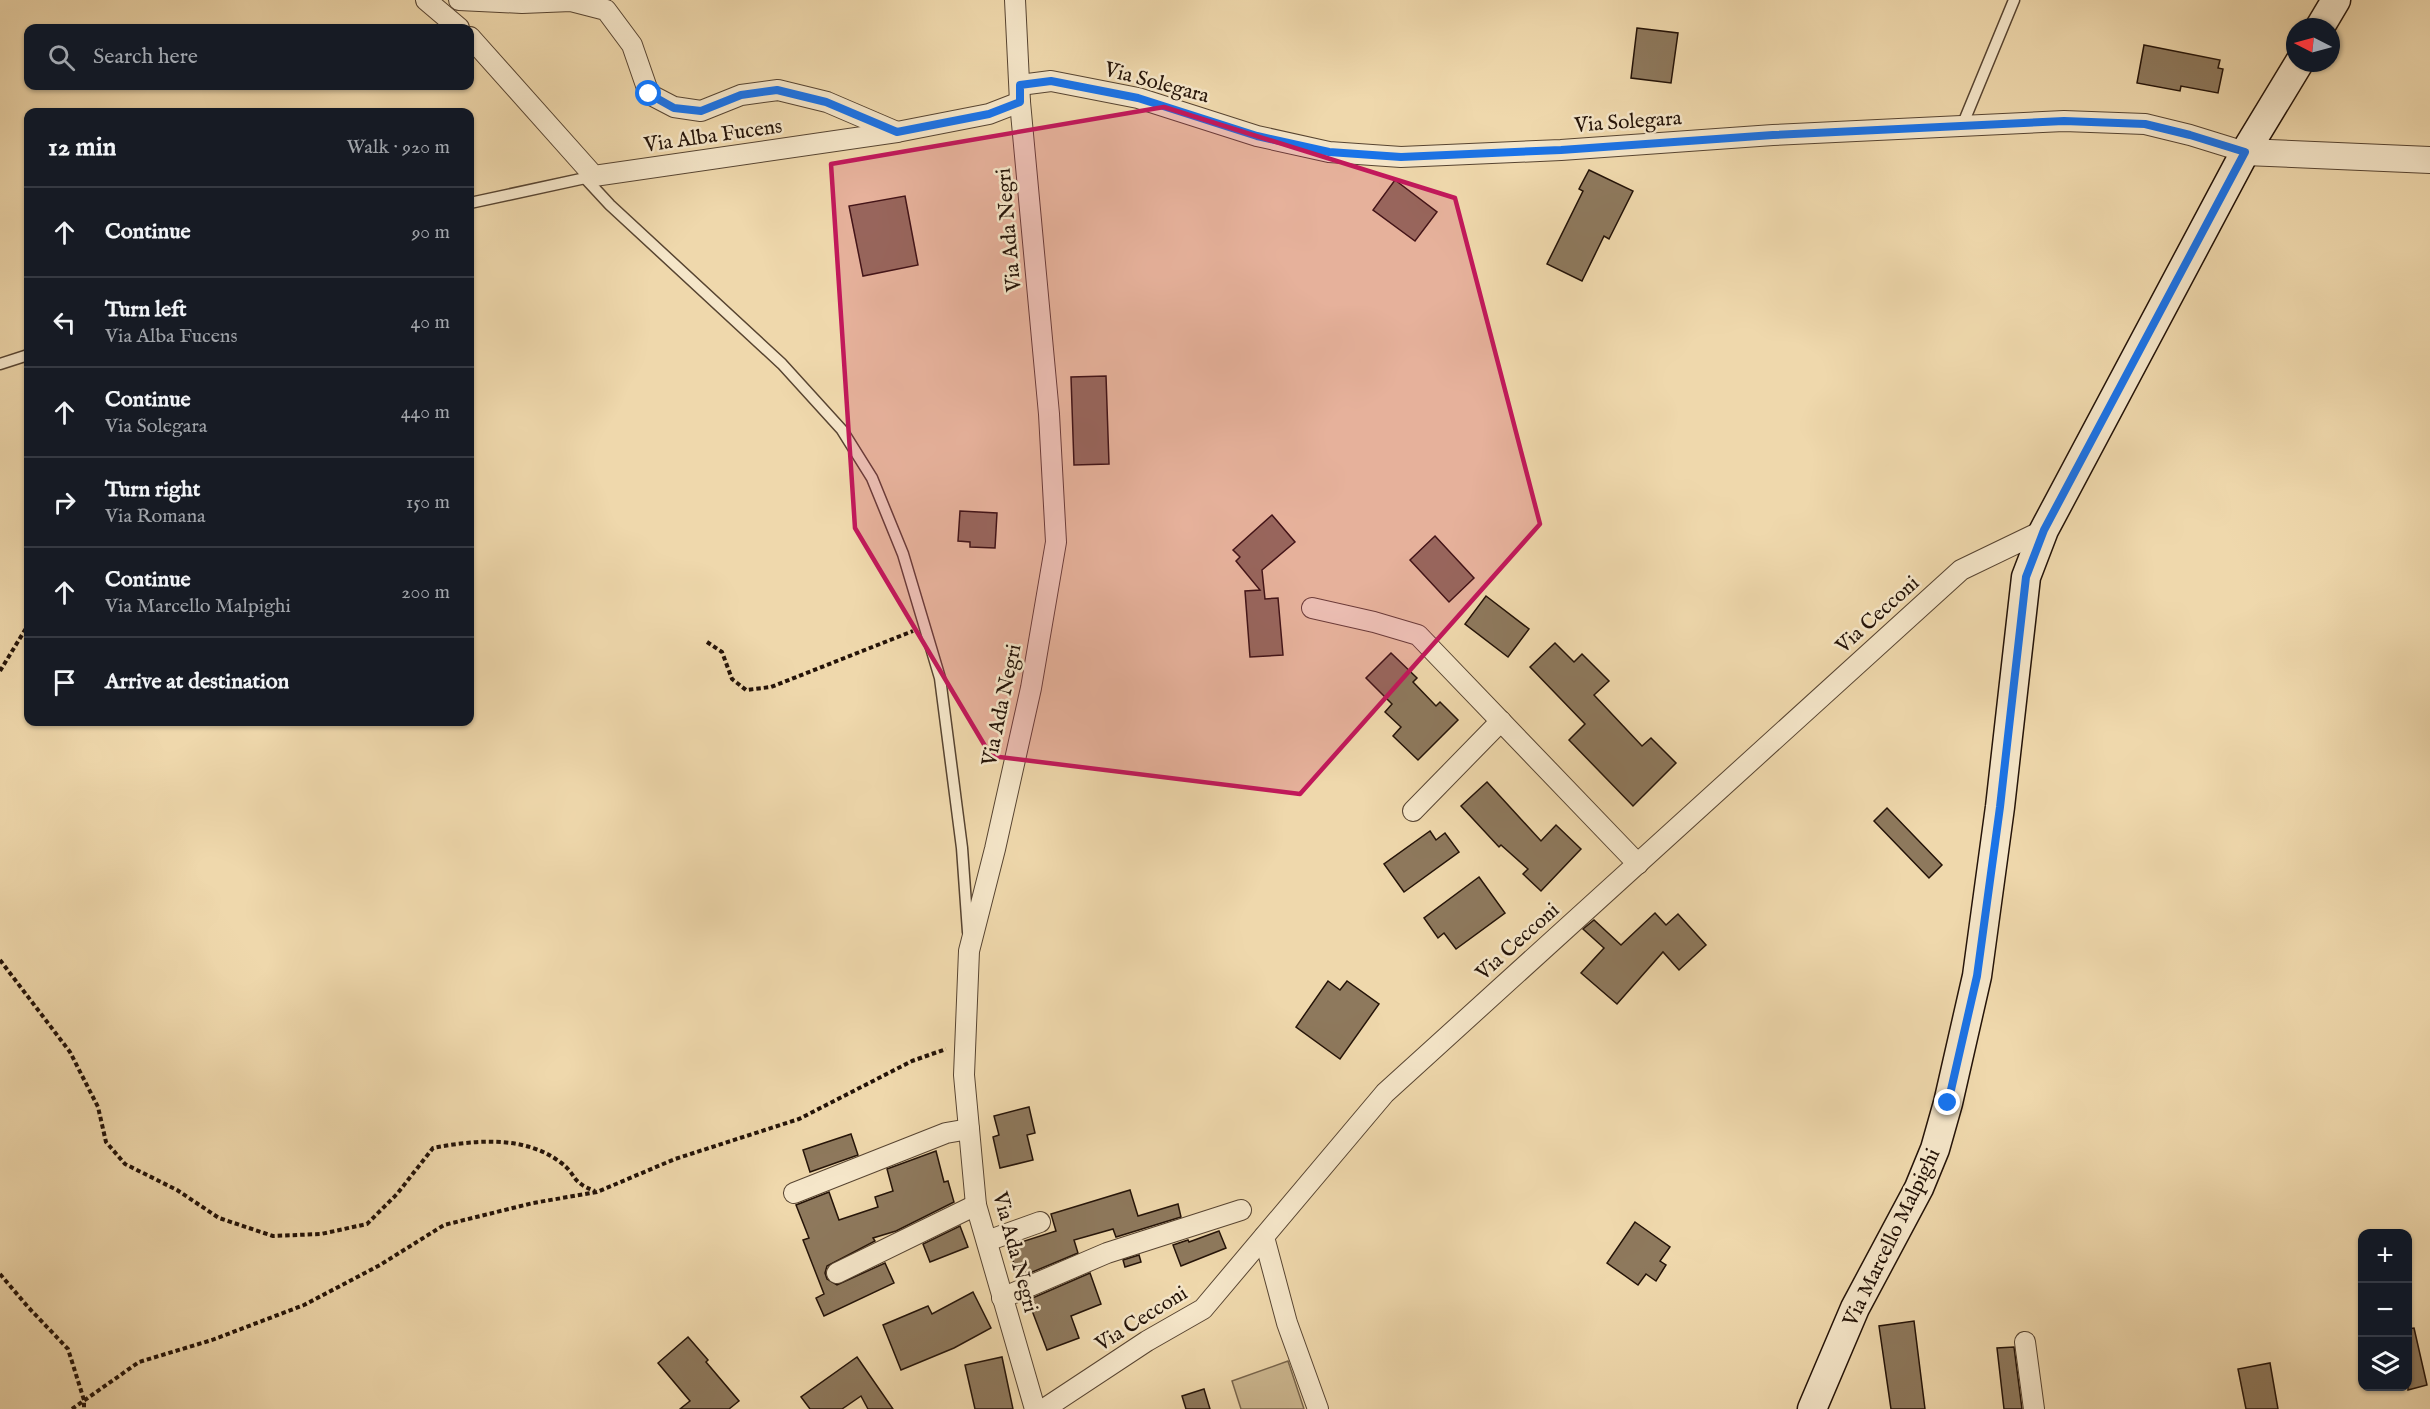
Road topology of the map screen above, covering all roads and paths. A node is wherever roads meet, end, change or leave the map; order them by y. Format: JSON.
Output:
{"nodes":[{"id":1,"x":426,"y":0,"type":"edge"},
{"id":2,"x":459,"y":0,"type":"edge"},
{"id":3,"x":1016,"y":0,"type":"edge"},
{"id":4,"x":2014,"y":0,"type":"edge"},
{"id":5,"x":2336,"y":0,"type":"edge"},
{"id":6,"x":2325,"y":18,"type":"edge"},
{"id":7,"x":454,"y":24,"type":"edge"},
{"id":8,"x":474,"y":42,"type":"edge"},
{"id":9,"x":2294,"y":72,"type":"edge"},
{"id":10,"x":1020,"y":93,"type":"junction"},
{"id":11,"x":1962,"y":126,"type":"junction"},
{"id":12,"x":897,"y":132,"type":"junction"},
{"id":13,"x":2245,"y":152,"type":"junction"},
{"id":14,"x":2430,"y":160,"type":"edge"},
{"id":15,"x":589,"y":177,"type":"junction"},
{"id":16,"x":474,"y":202,"type":"edge"},
{"id":17,"x":24,"y":356,"type":"edge"},
{"id":18,"x":0,"y":364,"type":"edge"},
{"id":19,"x":2044,"y":530,"type":"junction"},
{"id":20,"x":1312,"y":608,"type":"dead end"},
{"id":21,"x":925,"y":626,"type":"junction"},
{"id":22,"x":24,"y":632,"type":"edge"},
{"id":23,"x":707,"y":642,"type":"dead end"},
{"id":24,"x":0,"y":671,"type":"edge"},
{"id":25,"x":1501,"y":721,"type":"junction"},
{"id":26,"x":1413,"y":811,"type":"dead end"},
{"id":27,"x":1638,"y":864,"type":"junction"},
{"id":28,"x":969,"y":951,"type":"junction"},
{"id":29,"x":0,"y":960,"type":"edge"},
{"id":30,"x":966,"y":1041,"type":"junction"},
{"id":31,"x":969,"y":1129,"type":"junction"},
{"id":32,"x":597,"y":1192,"type":"junction"},
{"id":33,"x":794,"y":1193,"type":"dead end"},
{"id":34,"x":976,"y":1205,"type":"junction"},
{"id":35,"x":1241,"y":1210,"type":"dead end"},
{"id":36,"x":1040,"y":1222,"type":"dead end"},
{"id":37,"x":1264,"y":1237,"type":"junction"},
{"id":38,"x":987,"y":1241,"type":"junction"},
{"id":39,"x":837,"y":1273,"type":"dead end"},
{"id":40,"x":0,"y":1274,"type":"edge"},
{"id":41,"x":1002,"y":1298,"type":"junction"},
{"id":42,"x":2025,"y":1342,"type":"dead end"},
{"id":43,"x":84,"y":1400,"type":"junction"},
{"id":44,"x":72,"y":1409,"type":"edge"},
{"id":45,"x":84,"y":1409,"type":"edge"},
{"id":46,"x":1035,"y":1409,"type":"edge"},
{"id":47,"x":1044,"y":1409,"type":"edge"},
{"id":48,"x":1318,"y":1409,"type":"edge"},
{"id":49,"x":1812,"y":1409,"type":"edge"},
{"id":50,"x":2034,"y":1409,"type":"edge"}],
"edges":[{"from":1,"to":7,"type":"street"},
{"from":2,"to":12,"type":"street"},
{"from":3,"to":10,"type":"street","name":"Via Ada Negri"},
{"from":4,"to":11,"type":"lane"},
{"from":5,"to":6,"type":"main road"},
{"from":8,"to":15,"type":"street"},
{"from":9,"to":13,"type":"main road","name":"Via Marcello Malpighi"},
{"from":10,"to":11,"type":"street","name":"Via Solegara"},
{"from":10,"to":12,"type":"street","name":"Via Alba Fucens"},
{"from":10,"to":28,"type":"street","name":"Via Ada Negri"},
{"from":11,"to":13,"type":"street","name":"Via Solegara"},
{"from":12,"to":15,"type":"street","name":"Via Alba Fucens"},
{"from":13,"to":14,"type":"street"},
{"from":13,"to":19,"type":"main road","name":"Via Marcello Malpighi"},
{"from":15,"to":16,"type":"lane"},
{"from":15,"to":21,"type":"lane"},
{"from":17,"to":18,"type":"lane"},
{"from":19,"to":27,"type":"street","name":"Via Cecconi"},
{"from":19,"to":49,"type":"main road","name":"Via Marcello Malpighi"},
{"from":20,"to":25,"type":"street"},
{"from":21,"to":23,"type":"path"},
{"from":21,"to":28,"type":"lane"},
{"from":22,"to":24,"type":"path"},
{"from":25,"to":26,"type":"street"},
{"from":25,"to":27,"type":"street"},
{"from":27,"to":37,"type":"street","name":"Via Cecconi"},
{"from":28,"to":30,"type":"street","name":"Via Ada Negri"},
{"from":29,"to":32,"type":"path"},
{"from":30,"to":31,"type":"street","name":"Via Ada Negri"},
{"from":30,"to":32,"type":"path"},
{"from":31,"to":33,"type":"street"},
{"from":31,"to":34,"type":"street","name":"Via Ada Negri"},
{"from":32,"to":43,"type":"path"},
{"from":34,"to":38,"type":"street","name":"Via Ada Negri"},
{"from":34,"to":39,"type":"street"},
{"from":35,"to":41,"type":"street"},
{"from":36,"to":38,"type":"street"},
{"from":37,"to":47,"type":"street","name":"Via Cecconi"},
{"from":37,"to":48,"type":"street"},
{"from":38,"to":41,"type":"street","name":"Via Ada Negri"},
{"from":40,"to":43,"type":"path"},
{"from":41,"to":46,"type":"street","name":"Via Ada Negri"},
{"from":42,"to":50,"type":"street"},
{"from":43,"to":44,"type":"path"},
{"from":43,"to":45,"type":"path"}]}
